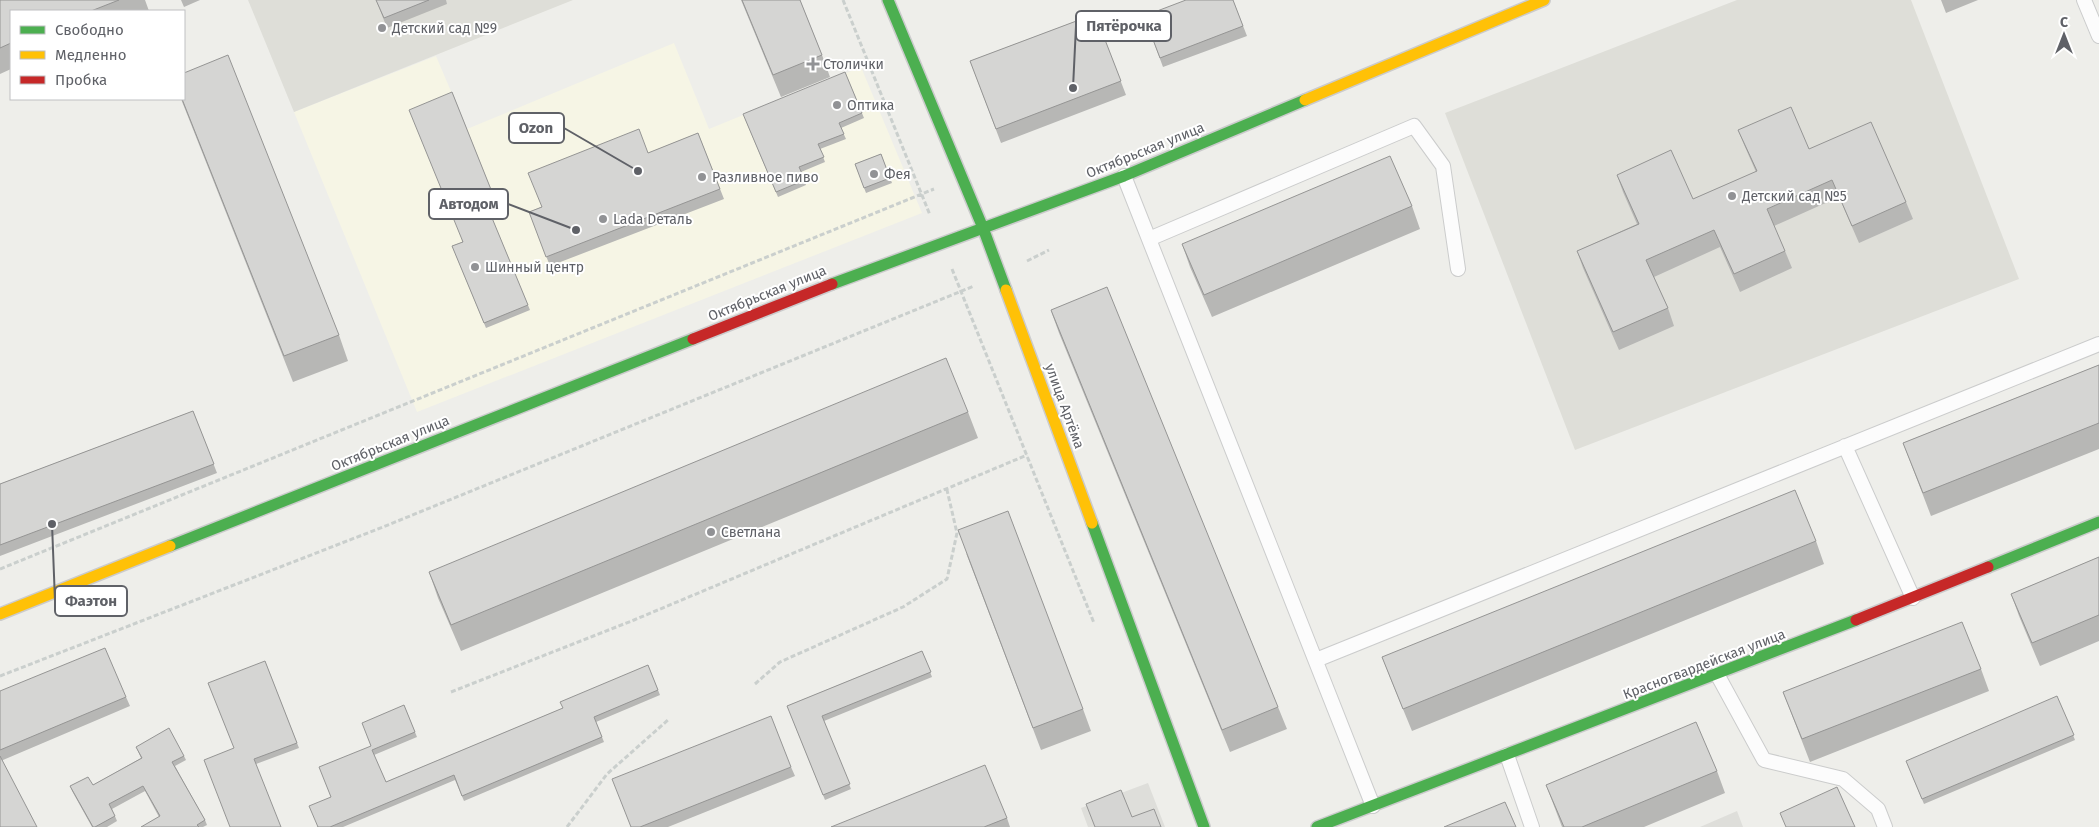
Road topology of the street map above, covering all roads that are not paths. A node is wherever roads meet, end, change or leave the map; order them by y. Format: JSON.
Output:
{"nodes":[{"id":1,"x":888,"y":0,"type":"edge"},
{"id":2,"x":1544,"y":0,"type":"edge"},
{"id":3,"x":2084,"y":0,"type":"edge"},
{"id":4,"x":2099,"y":36,"type":"edge"},
{"id":5,"x":1124,"y":176,"type":"junction"},
{"id":6,"x":983,"y":228,"type":"junction"},
{"id":7,"x":1149,"y":240,"type":"junction"},
{"id":8,"x":1458,"y":269,"type":"dead end"},
{"id":9,"x":2099,"y":344,"type":"edge"},
{"id":10,"x":1845,"y":446,"type":"junction"},
{"id":11,"x":2099,"y":522,"type":"edge"},
{"id":12,"x":1913,"y":598,"type":"junction"},
{"id":13,"x":0,"y":614,"type":"edge"},
{"id":14,"x":1316,"y":660,"type":"junction"},
{"id":15,"x":1717,"y":674,"type":"junction"},
{"id":16,"x":1507,"y":755,"type":"junction"},
{"id":17,"x":1373,"y":806,"type":"junction"},
{"id":18,"x":1204,"y":827,"type":"edge"},
{"id":19,"x":1317,"y":827,"type":"edge"},
{"id":20,"x":1532,"y":827,"type":"edge"},
{"id":21,"x":1885,"y":827,"type":"edge"}],
"edges":[{"from":1,"to":6,"type":"street","name":"улица Артёма"},
{"from":2,"to":5,"type":"street","name":"Октябрьская улица"},
{"from":3,"to":4,"type":"lane"},
{"from":5,"to":6,"type":"street","name":"Октябрьская улица"},
{"from":5,"to":7,"type":"lane"},
{"from":6,"to":13,"type":"street","name":"Октябрьская улица"},
{"from":6,"to":18,"type":"street","name":"улица Артёма"},
{"from":7,"to":8,"type":"lane"},
{"from":7,"to":14,"type":"lane"},
{"from":9,"to":10,"type":"lane"},
{"from":10,"to":12,"type":"lane"},
{"from":10,"to":14,"type":"lane"},
{"from":11,"to":12,"type":"street","name":"Красногвардейская улица"},
{"from":12,"to":15,"type":"street","name":"Красногвардейская улица"},
{"from":14,"to":17,"type":"lane"},
{"from":15,"to":16,"type":"street","name":"Красногвардейская улица"},
{"from":15,"to":21,"type":"lane"},
{"from":16,"to":17,"type":"street","name":"Красногвардейская улица"},
{"from":16,"to":20,"type":"lane"},
{"from":17,"to":19,"type":"street","name":"Красногвардейская улица"}]}
